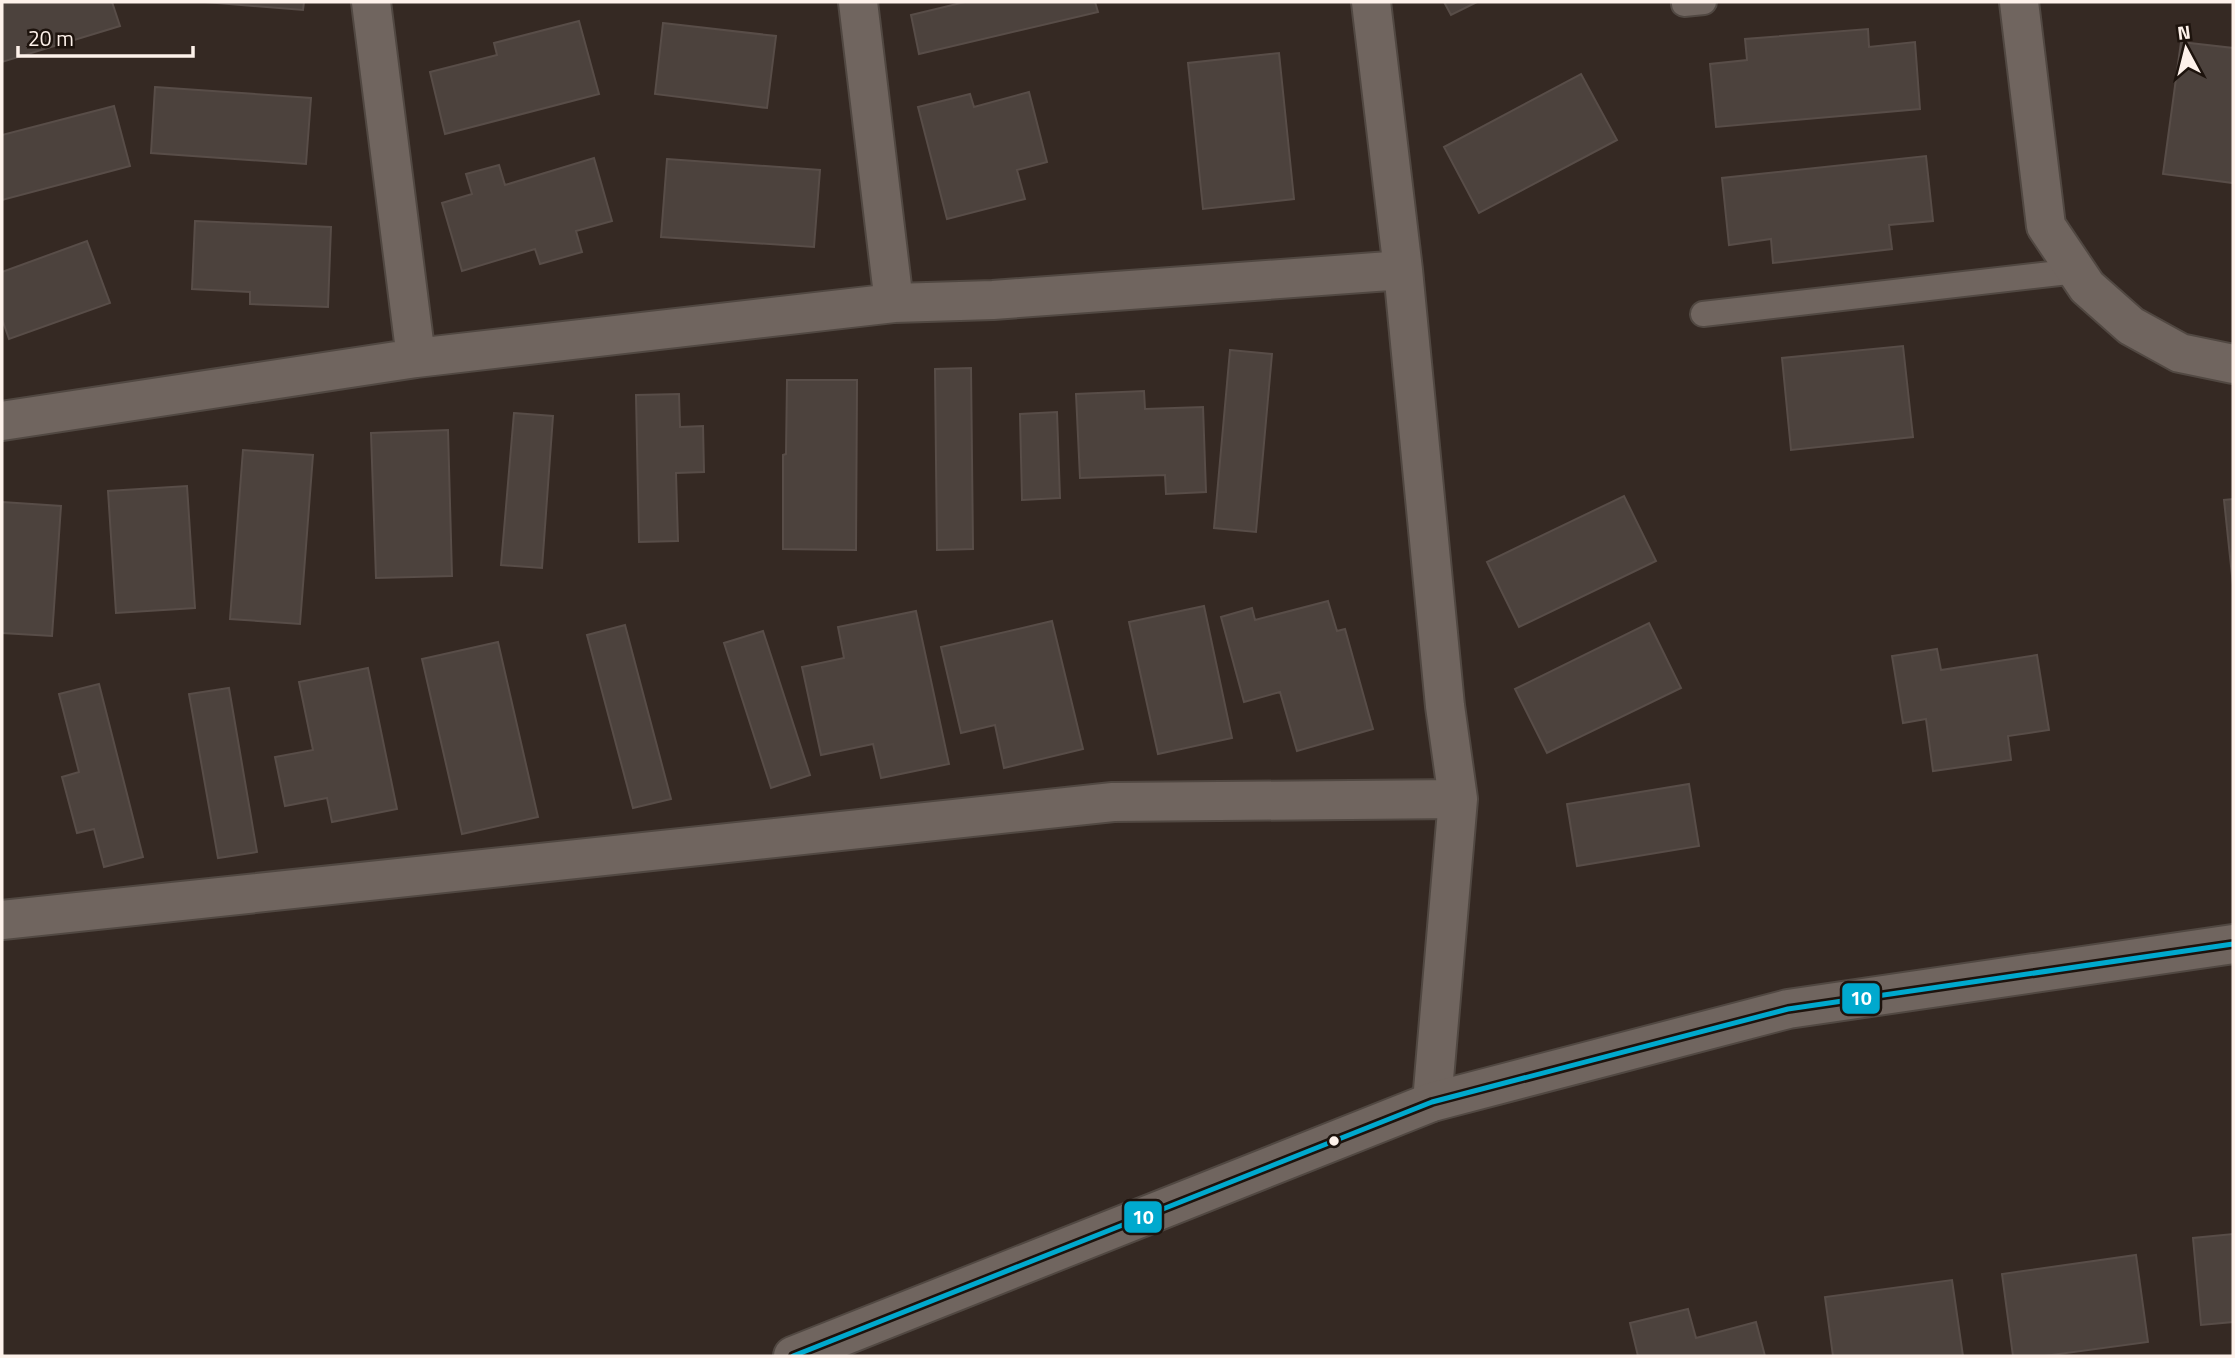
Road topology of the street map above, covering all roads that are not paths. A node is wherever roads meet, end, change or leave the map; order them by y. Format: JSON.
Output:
{"nodes":[{"id":1,"x":371,"y":2,"type":"edge"},
{"id":2,"x":858,"y":2,"type":"edge"},
{"id":3,"x":1371,"y":2,"type":"edge"},
{"id":4,"x":2019,"y":2,"type":"edge"},
{"id":5,"x":1403,"y":270,"type":"junction"},
{"id":6,"x":2077,"y":271,"type":"junction"},
{"id":7,"x":894,"y":303,"type":"junction"},
{"id":8,"x":1703,"y":314,"type":"dead end"},
{"id":9,"x":416,"y":358,"type":"junction"},
{"id":10,"x":2233,"y":364,"type":"edge"},
{"id":11,"x":2,"y":421,"type":"edge"},
{"id":12,"x":1458,"y":799,"type":"junction"},
{"id":13,"x":2,"y":919,"type":"edge"},
{"id":14,"x":2233,"y":944,"type":"edge"},
{"id":15,"x":1432,"y":1102,"type":"junction"},
{"id":16,"x":793,"y":1356,"type":"edge"}],
"edges":[{"from":1,"to":9,"type":"street"},
{"from":2,"to":7,"type":"street"},
{"from":3,"to":5,"type":"street"},
{"from":4,"to":6,"type":"street"},
{"from":5,"to":7,"type":"street"},
{"from":5,"to":12,"type":"street"},
{"from":6,"to":8,"type":"lane"},
{"from":6,"to":10,"type":"street"},
{"from":7,"to":9,"type":"street"},
{"from":9,"to":11,"type":"street"},
{"from":12,"to":13,"type":"street"},
{"from":12,"to":15,"type":"street"},
{"from":14,"to":15,"type":"street"},
{"from":15,"to":16,"type":"street"}]}
